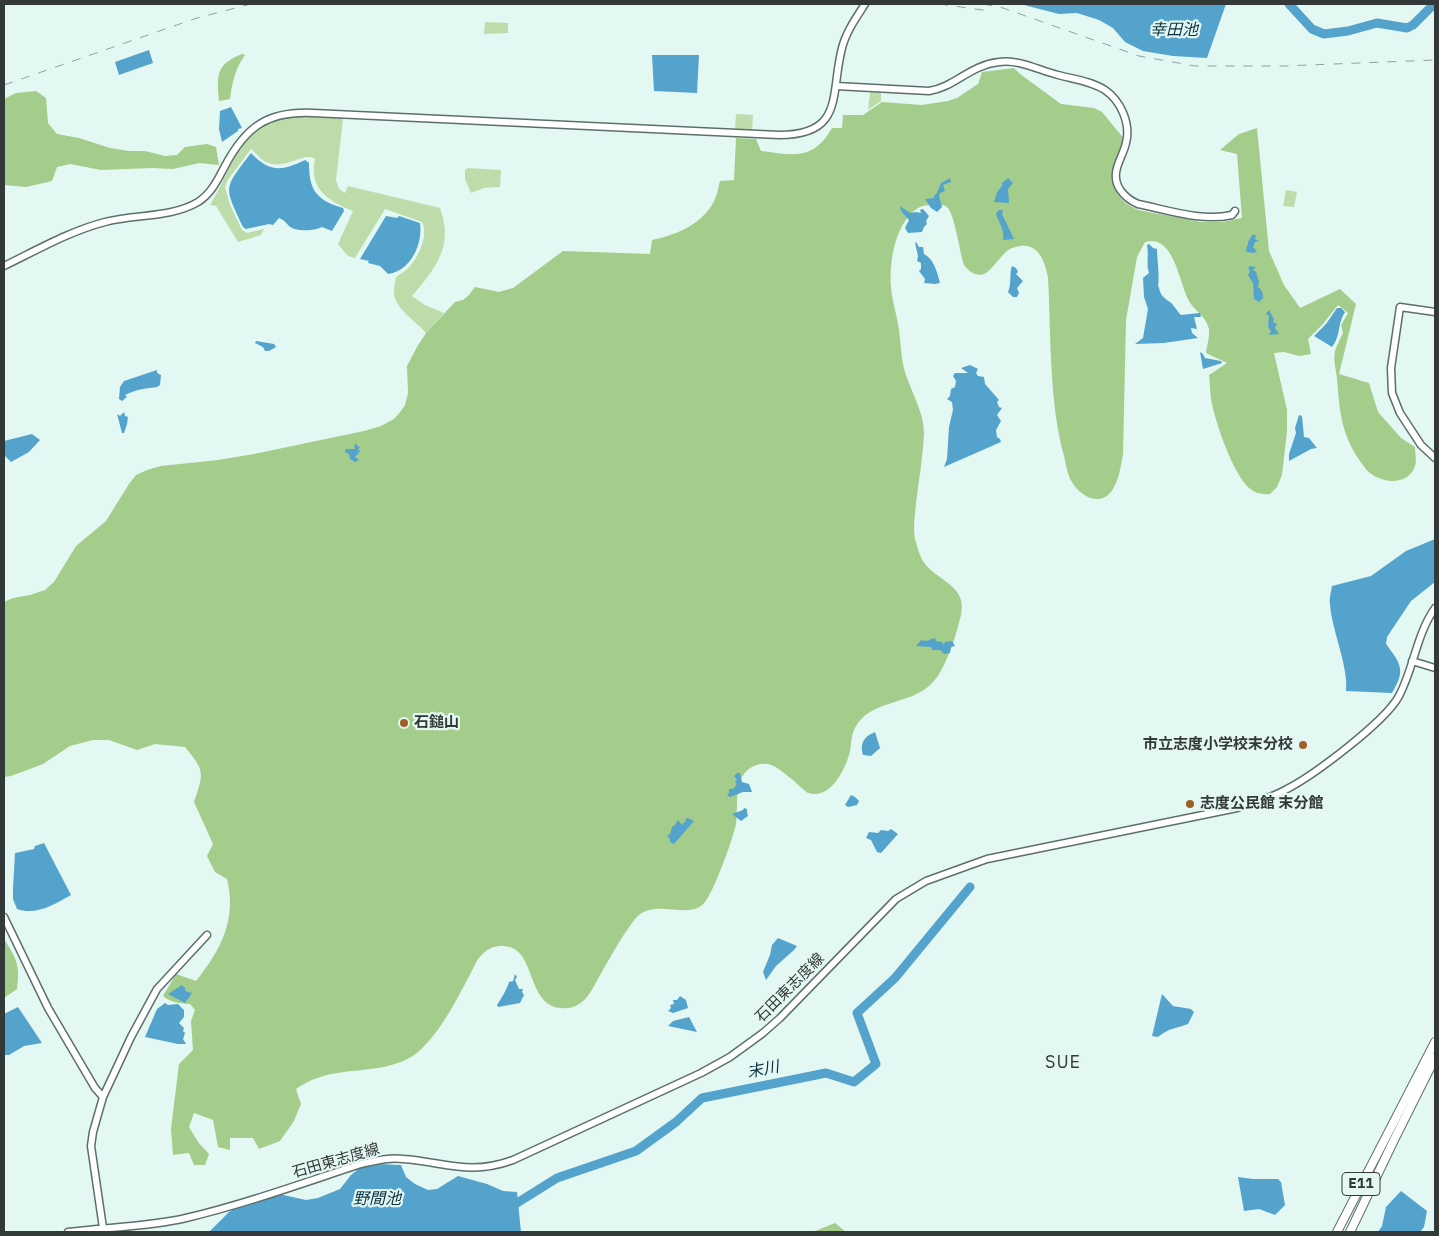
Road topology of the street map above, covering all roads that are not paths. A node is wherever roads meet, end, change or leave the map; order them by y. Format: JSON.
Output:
{"nodes":[{"id":1,"x":863,"y":6,"type":"edge"},
{"id":2,"x":836,"y":86,"type":"junction"},
{"id":3,"x":1235,"y":211,"type":"dead end"},
{"id":4,"x":4,"y":266,"type":"edge"},
{"id":5,"x":1435,"y":312,"type":"edge"},
{"id":6,"x":1435,"y":458,"type":"edge"},
{"id":7,"x":1435,"y":608,"type":"edge"},
{"id":8,"x":1412,"y":661,"type":"junction"},
{"id":9,"x":1435,"y":668,"type":"edge"},
{"id":10,"x":4,"y":917,"type":"edge"},
{"id":11,"x":207,"y":935,"type":"dead end"},
{"id":12,"x":1435,"y":1042,"type":"edge"},
{"id":13,"x":1435,"y":1058,"type":"edge"},
{"id":14,"x":103,"y":1097,"type":"junction"},
{"id":15,"x":103,"y":1228,"type":"junction"},
{"id":16,"x":68,"y":1232,"type":"edge"},
{"id":17,"x":1336,"y":1232,"type":"edge"},
{"id":18,"x":1350,"y":1232,"type":"edge"}],
"edges":[{"from":1,"to":2,"type":"street"},
{"from":2,"to":3,"type":"street"},
{"from":2,"to":4,"type":"street"},
{"from":5,"to":6,"type":"street"},
{"from":7,"to":8,"type":"street","name":"石田東志度線"},
{"from":8,"to":9,"type":"street"},
{"from":8,"to":15,"type":"street","name":"石田東志度線"},
{"from":10,"to":14,"type":"street"},
{"from":11,"to":14,"type":"street"},
{"from":12,"to":17,"type":"highway","number":"E11"},
{"from":13,"to":18,"type":"highway","number":"E11"},
{"from":14,"to":15,"type":"street"},
{"from":15,"to":16,"type":"street","name":"石田東志度線"}]}
